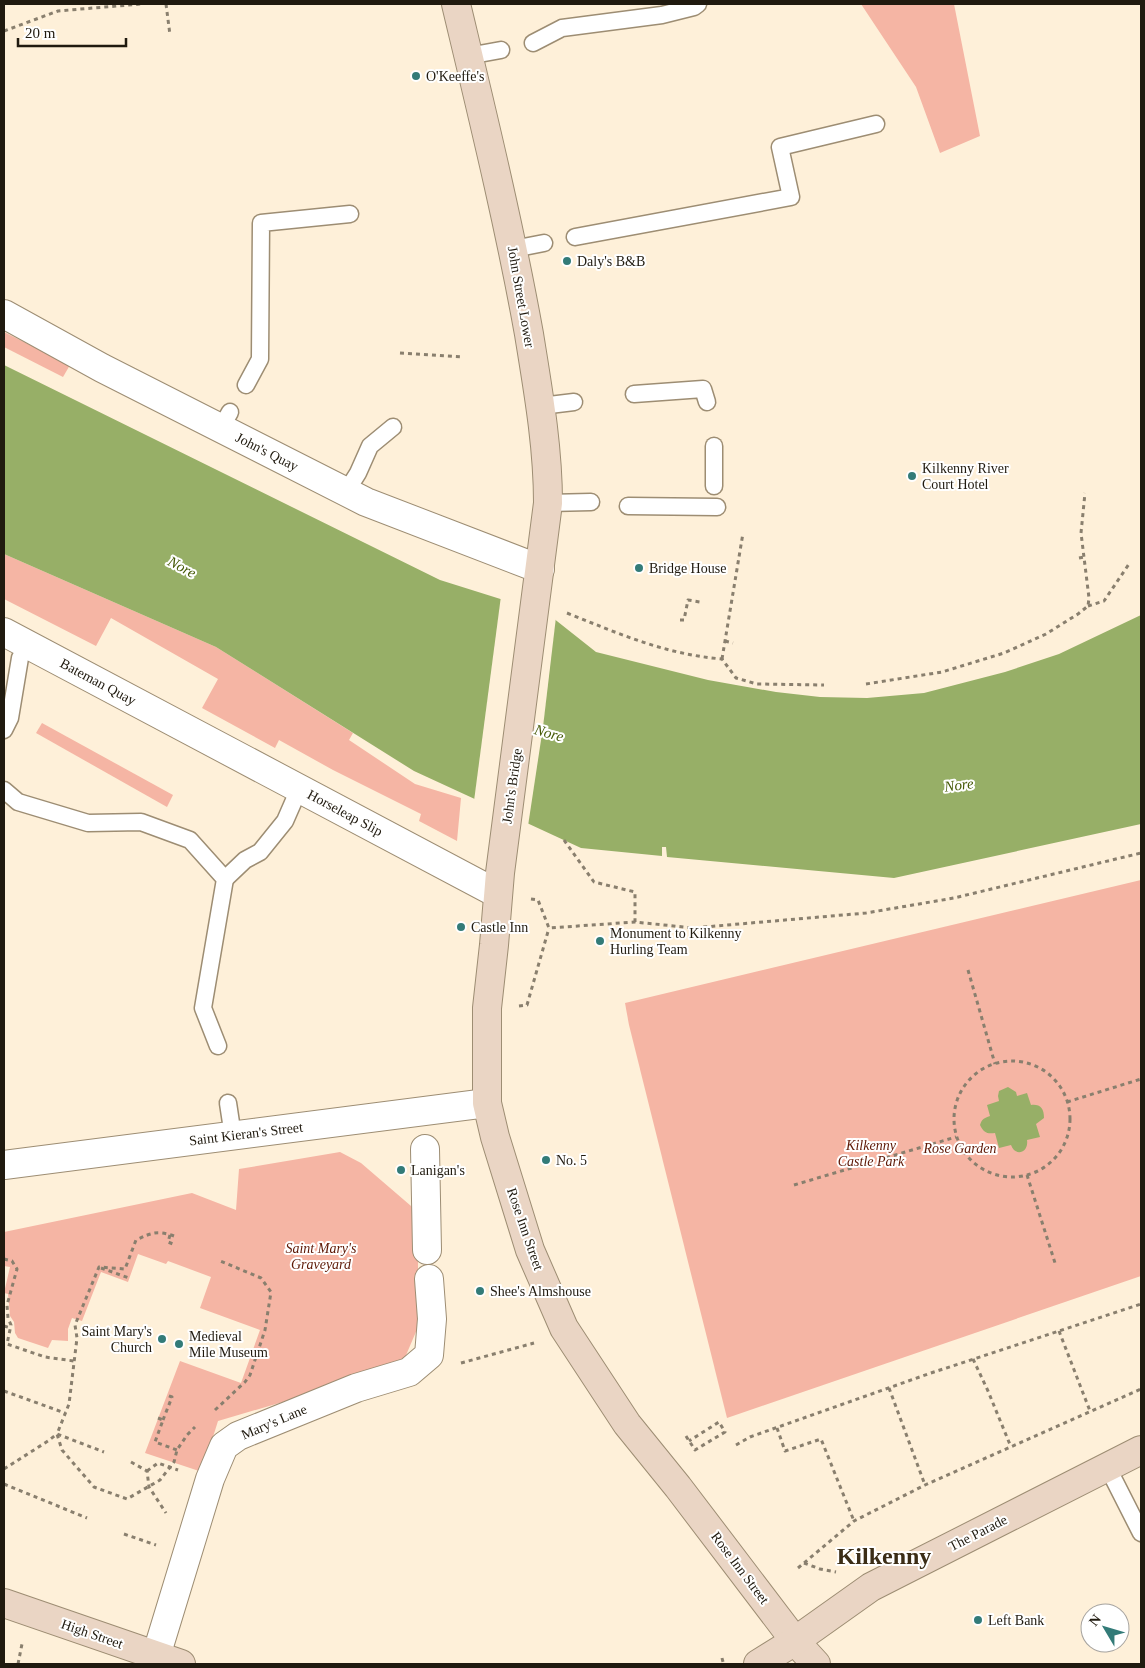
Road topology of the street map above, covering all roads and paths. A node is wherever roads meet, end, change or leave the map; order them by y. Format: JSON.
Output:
{"nodes":[{"id":1,"x":141,"y":4,"type":"edge"},
{"id":2,"x":166,"y":4,"type":"edge"},
{"id":3,"x":456,"y":4,"type":"edge"},
{"id":4,"x":698,"y":4,"type":"edge"},
{"id":5,"x":4,"y":31,"type":"edge"},
{"id":6,"x":170,"y":35,"type":"dead end"},
{"id":7,"x":533,"y":43,"type":"dead end"},
{"id":8,"x":501,"y":50,"type":"dead end"},
{"id":9,"x":468,"y":56,"type":"junction"},
{"id":10,"x":876,"y":124,"type":"dead end"},
{"id":11,"x":350,"y":214,"type":"dead end"},
{"id":12,"x":576,"y":237,"type":"dead end"},
{"id":13,"x":544,"y":243,"type":"dead end"},
{"id":14,"x":513,"y":249,"type":"junction"},
{"id":15,"x":4,"y":314,"type":"edge"},
{"id":16,"x":400,"y":353,"type":"dead end"},
{"id":17,"x":463,"y":358,"type":"dead end"},
{"id":18,"x":246,"y":385,"type":"dead end"},
{"id":19,"x":634,"y":394,"type":"dead end"},
{"id":20,"x":705,"y":395,"type":"dead end"},
{"id":21,"x":574,"y":402,"type":"dead end"},
{"id":22,"x":541,"y":406,"type":"junction"},
{"id":23,"x":393,"y":427,"type":"dead end"},
{"id":24,"x":714,"y":446,"type":"dead end"},
{"id":25,"x":714,"y":486,"type":"dead end"},
{"id":26,"x":346,"y":492,"type":"junction"},
{"id":27,"x":1085,"y":493,"type":"dead end"},
{"id":28,"x":591,"y":502,"type":"dead end"},
{"id":29,"x":548,"y":503,"type":"junction"},
{"id":30,"x":628,"y":506,"type":"dead end"},
{"id":31,"x":717,"y":507,"type":"dead end"},
{"id":32,"x":743,"y":533,"type":"dead end"},
{"id":33,"x":1084,"y":557,"type":"junction"},
{"id":34,"x":1079,"y":558,"type":"dead end"},
{"id":35,"x":1129,"y":564,"type":"dead end"},
{"id":36,"x":538,"y":581,"type":"junction"},
{"id":37,"x":700,"y":602,"type":"dead end"},
{"id":38,"x":1088,"y":606,"type":"junction"},
{"id":39,"x":572,"y":615,"type":"dead end"},
{"id":40,"x":680,"y":620,"type":"dead end"},
{"id":41,"x":4,"y":632,"type":"edge"},
{"id":42,"x":724,"y":641,"type":"junction"},
{"id":43,"x":733,"y":643,"type":"dead end"},
{"id":44,"x":27,"y":644,"type":"junction"},
{"id":45,"x":722,"y":659,"type":"junction"},
{"id":46,"x":866,"y":684,"type":"dead end"},
{"id":47,"x":824,"y":685,"type":"dead end"},
{"id":48,"x":4,"y":730,"type":"edge"},
{"id":49,"x":193,"y":732,"type":"joint"},
{"id":50,"x":299,"y":788,"type":"junction"},
{"id":51,"x":4,"y":790,"type":"edge"},
{"id":52,"x":564,"y":840,"type":"dead end"},
{"id":53,"x":1141,"y":853,"type":"edge"},
{"id":54,"x":502,"y":860,"type":"joint"},
{"id":55,"x":225,"y":880,"type":"junction"},
{"id":56,"x":498,"y":894,"type":"junction"},
{"id":57,"x":538,"y":900,"type":"dead end"},
{"id":58,"x":634,"y":922,"type":"junction"},
{"id":59,"x":549,"y":928,"type":"junction"},
{"id":60,"x":968,"y":970,"type":"dead end"},
{"id":61,"x":513,"y":1008,"type":"dead end"},
{"id":62,"x":218,"y":1046,"type":"dead end"},
{"id":63,"x":996,"y":1064,"type":"junction"},
{"id":64,"x":1141,"y":1079,"type":"edge"},
{"id":65,"x":1067,"y":1102,"type":"junction"},
{"id":66,"x":228,"y":1103,"type":"dead end"},
{"id":67,"x":487,"y":1103,"type":"junction"},
{"id":68,"x":234,"y":1136,"type":"junction"},
{"id":69,"x":956,"y":1137,"type":"junction"},
{"id":70,"x":425,"y":1149,"type":"dead end"},
{"id":71,"x":4,"y":1165,"type":"edge"},
{"id":72,"x":1027,"y":1175,"type":"junction"},
{"id":73,"x":794,"y":1185,"type":"dead end"},
{"id":74,"x":174,"y":1244,"type":"dead end"},
{"id":75,"x":427,"y":1250,"type":"dead end"},
{"id":76,"x":4,"y":1260,"type":"edge"},
{"id":77,"x":218,"y":1260,"type":"dead end"},
{"id":78,"x":1056,"y":1266,"type":"dead end"},
{"id":79,"x":99,"y":1267,"type":"junction"},
{"id":80,"x":129,"y":1278,"type":"dead end"},
{"id":81,"x":428,"y":1279,"type":"dead end"},
{"id":82,"x":1141,"y":1304,"type":"edge"},
{"id":83,"x":4,"y":1326,"type":"edge"},
{"id":84,"x":11,"y":1328,"type":"junction"},
{"id":85,"x":1059,"y":1331,"type":"junction"},
{"id":86,"x":524,"y":1346,"type":"dead end"},
{"id":87,"x":973,"y":1359,"type":"junction"},
{"id":88,"x":74,"y":1361,"type":"junction"},
{"id":89,"x":458,"y":1363,"type":"dead end"},
{"id":90,"x":889,"y":1388,"type":"junction"},
{"id":91,"x":1141,"y":1389,"type":"edge"},
{"id":92,"x":4,"y":1391,"type":"edge"},
{"id":93,"x":167,"y":1395,"type":"dead end"},
{"id":94,"x":213,"y":1411,"type":"dead end"},
{"id":95,"x":1090,"y":1411,"type":"junction"},
{"id":96,"x":65,"y":1413,"type":"junction"},
{"id":97,"x":158,"y":1418,"type":"dead end"},
{"id":98,"x":163,"y":1420,"type":"junction"},
{"id":99,"x":201,"y":1422,"type":"dead end"},
{"id":100,"x":777,"y":1428,"type":"junction"},
{"id":101,"x":57,"y":1434,"type":"junction"},
{"id":102,"x":686,"y":1436,"type":"dead end"},
{"id":103,"x":689,"y":1441,"type":"junction"},
{"id":104,"x":736,"y":1446,"type":"dead end"},
{"id":105,"x":1010,"y":1446,"type":"junction"},
{"id":106,"x":176,"y":1450,"type":"junction"},
{"id":107,"x":1141,"y":1450,"type":"edge"},
{"id":108,"x":104,"y":1452,"type":"dead end"},
{"id":109,"x":131,"y":1462,"type":"dead end"},
{"id":110,"x":1108,"y":1468,"type":"junction"},
{"id":111,"x":4,"y":1469,"type":"edge"},
{"id":112,"x":4,"y":1484,"type":"edge"},
{"id":113,"x":925,"y":1485,"type":"junction"},
{"id":114,"x":149,"y":1486,"type":"junction"},
{"id":115,"x":86,"y":1518,"type":"dead end"},
{"id":116,"x":854,"y":1521,"type":"junction"},
{"id":117,"x":1141,"y":1533,"type":"edge"},
{"id":118,"x":187,"y":1555,"type":"junction"},
{"id":119,"x":803,"y":1563,"type":"junction"},
{"id":120,"x":798,"y":1568,"type":"dead end"},
{"id":121,"x":840,"y":1572,"type":"dead end"},
{"id":122,"x":4,"y":1603,"type":"edge"},
{"id":123,"x":795,"y":1641,"type":"junction"},
{"id":124,"x":722,"y":1658,"type":"dead end"},
{"id":125,"x":169,"y":1660,"type":"edge"},
{"id":126,"x":723,"y":1662,"type":"dead end"},
{"id":127,"x":758,"y":1664,"type":"edge"},
{"id":128,"x":816,"y":1664,"type":"edge"}],
"edges":[{"from":1,"to":5,"type":"path"},
{"from":2,"to":6,"type":"path"},
{"from":3,"to":9,"type":"main road","name":"John Street Lower"},
{"from":4,"to":7,"type":"lane"},
{"from":8,"to":9,"type":"lane"},
{"from":9,"to":14,"type":"main road","name":"John Street Lower"},
{"from":10,"to":12,"type":"lane"},
{"from":11,"to":18,"type":"lane"},
{"from":13,"to":14,"type":"lane"},
{"from":14,"to":22,"type":"main road","name":"John Street Lower"},
{"from":15,"to":26,"type":"street","name":"John's Quay"},
{"from":16,"to":17,"type":"path"},
{"from":19,"to":20,"type":"lane"},
{"from":21,"to":22,"type":"lane"},
{"from":22,"to":29,"type":"main road","name":"John Street Lower"},
{"from":23,"to":26,"type":"lane"},
{"from":24,"to":25,"type":"lane"},
{"from":26,"to":36,"type":"street","name":"John's Quay"},
{"from":27,"to":33,"type":"path"},
{"from":28,"to":29,"type":"lane"},
{"from":29,"to":36,"type":"main road","name":"John Street Lower"},
{"from":30,"to":31,"type":"lane"},
{"from":32,"to":42,"type":"path"},
{"from":33,"to":34,"type":"path"},
{"from":33,"to":38,"type":"path"},
{"from":35,"to":38,"type":"path"},
{"from":36,"to":54,"type":"main road","name":"John's Bridge"},
{"from":37,"to":40,"type":"path"},
{"from":38,"to":46,"type":"path"},
{"from":39,"to":45,"type":"path"},
{"from":41,"to":44,"type":"street","name":"Bateman Quay"},
{"from":42,"to":43,"type":"path"},
{"from":42,"to":45,"type":"path"},
{"from":44,"to":48,"type":"lane"},
{"from":44,"to":49,"type":"street","name":"Bateman Quay"},
{"from":45,"to":47,"type":"path"},
{"from":49,"to":50,"type":"street","name":"Horseleap Slip"},
{"from":50,"to":55,"type":"lane"},
{"from":50,"to":56,"type":"street","name":"Horseleap Slip"},
{"from":51,"to":55,"type":"lane"},
{"from":52,"to":58,"type":"path"},
{"from":53,"to":58,"type":"path"},
{"from":54,"to":56,"type":"main road","name":"Rose Inn Street"},
{"from":55,"to":62,"type":"lane"},
{"from":56,"to":67,"type":"main road","name":"Rose Inn Street"},
{"from":57,"to":59,"type":"path"},
{"from":58,"to":59,"type":"path"},
{"from":59,"to":61,"type":"path"},
{"from":60,"to":63,"type":"path"},
{"from":63,"to":65,"type":"path"},
{"from":63,"to":69,"type":"path"},
{"from":64,"to":65,"type":"path"},
{"from":65,"to":72,"type":"path"},
{"from":66,"to":68,"type":"lane"},
{"from":67,"to":68,"type":"street","name":"Saint Kieran's Street"},
{"from":67,"to":123,"type":"main road","name":"Rose Inn Street"},
{"from":68,"to":71,"type":"street","name":"Saint Kieran's Street"},
{"from":69,"to":72,"type":"path"},
{"from":69,"to":73,"type":"path"},
{"from":70,"to":75,"type":"street"},
{"from":72,"to":78,"type":"path"},
{"from":74,"to":79,"type":"path"},
{"from":76,"to":84,"type":"path"},
{"from":77,"to":94,"type":"path"},
{"from":79,"to":80,"type":"path"},
{"from":79,"to":88,"type":"path"},
{"from":81,"to":118,"type":"street","name":"Mary's Lane"},
{"from":82,"to":85,"type":"path"},
{"from":83,"to":84,"type":"path"},
{"from":84,"to":88,"type":"path"},
{"from":85,"to":87,"type":"path"},
{"from":85,"to":95,"type":"path"},
{"from":86,"to":89,"type":"path"},
{"from":87,"to":90,"type":"path"},
{"from":87,"to":105,"type":"path"},
{"from":88,"to":96,"type":"path"},
{"from":90,"to":100,"type":"path"},
{"from":90,"to":113,"type":"path"},
{"from":91,"to":95,"type":"path"},
{"from":92,"to":96,"type":"path"},
{"from":93,"to":98,"type":"path"},
{"from":95,"to":105,"type":"path"},
{"from":96,"to":101,"type":"path"},
{"from":97,"to":98,"type":"path"},
{"from":98,"to":106,"type":"path"},
{"from":99,"to":106,"type":"path"},
{"from":100,"to":104,"type":"path"},
{"from":100,"to":116,"type":"path"},
{"from":101,"to":108,"type":"path"},
{"from":101,"to":111,"type":"path"},
{"from":101,"to":114,"type":"path"},
{"from":102,"to":103,"type":"path"},
{"from":103,"to":103,"type":"path"},
{"from":105,"to":113,"type":"path"},
{"from":106,"to":114,"type":"path"},
{"from":107,"to":110,"type":"main road","name":"The Parade"},
{"from":109,"to":114,"type":"path"},
{"from":110,"to":117,"type":"lane"},
{"from":110,"to":123,"type":"main road","name":"The Parade"},
{"from":112,"to":115,"type":"path"},
{"from":113,"to":116,"type":"path"},
{"from":114,"to":118,"type":"path"},
{"from":116,"to":119,"type":"path"},
{"from":118,"to":125,"type":"street","name":"Mary's Lane"},
{"from":119,"to":120,"type":"path"},
{"from":119,"to":121,"type":"path"},
{"from":122,"to":125,"type":"main road","name":"High Street"},
{"from":123,"to":127,"type":"main road"},
{"from":123,"to":128,"type":"main road","name":"Rose Inn Street"},
{"from":124,"to":126,"type":"path"}]}
